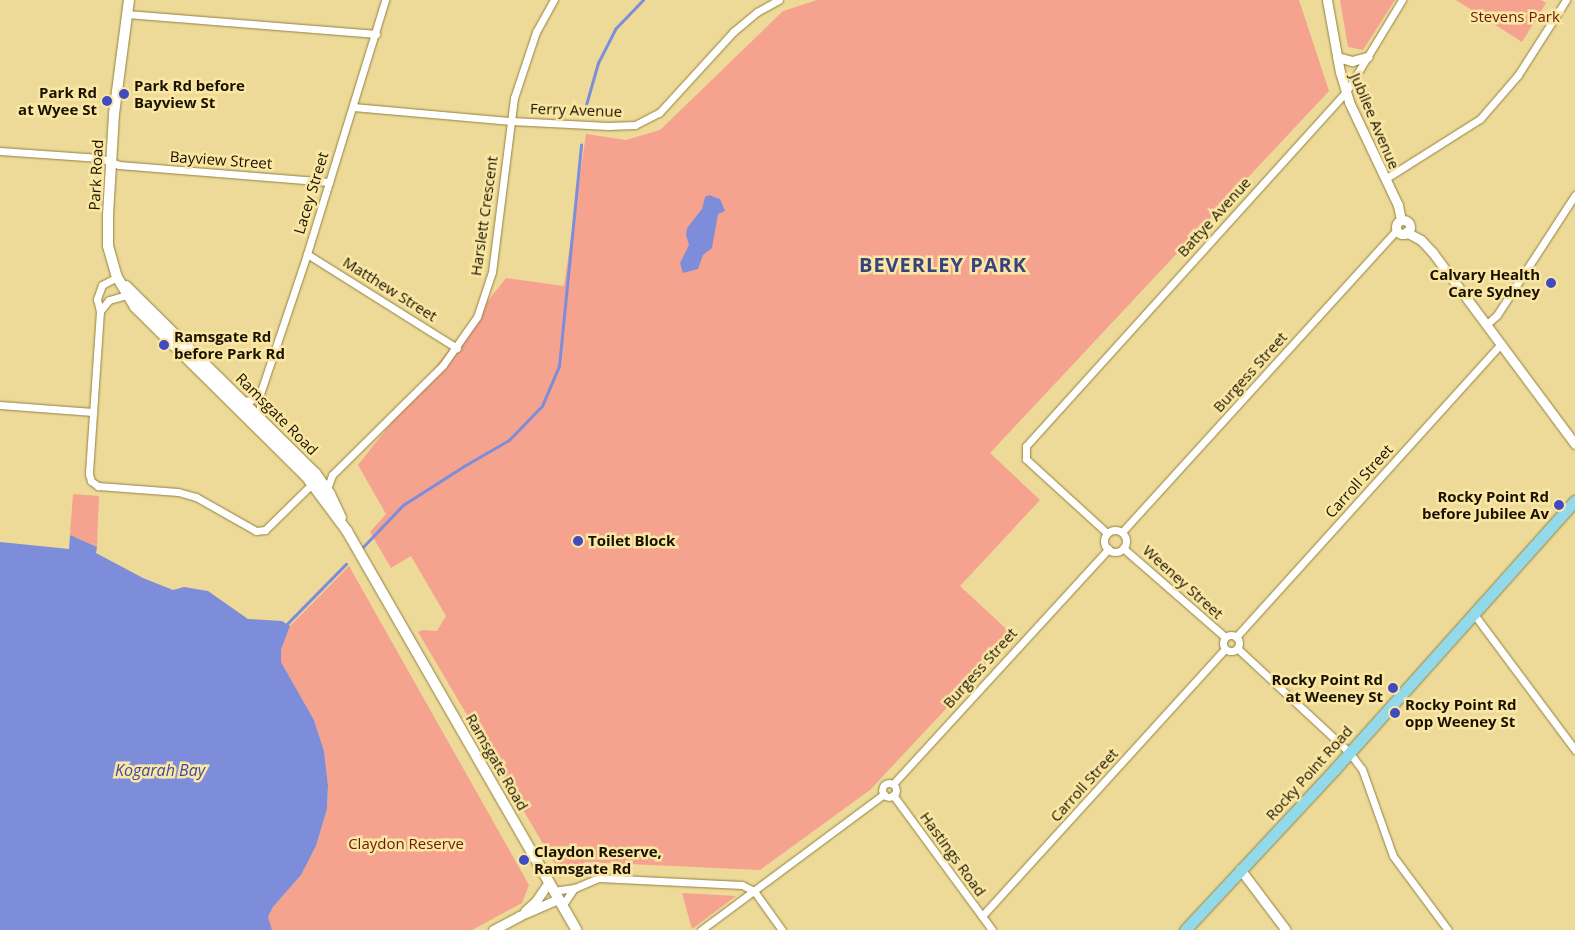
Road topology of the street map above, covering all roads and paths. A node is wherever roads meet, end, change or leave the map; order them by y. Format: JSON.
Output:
{"nodes":[{"id":1,"x":129,"y":0,"type":"edge"},
{"id":2,"x":385,"y":0,"type":"edge"},
{"id":3,"x":554,"y":0,"type":"edge"},
{"id":4,"x":779,"y":0,"type":"edge"},
{"id":5,"x":1327,"y":0,"type":"edge"},
{"id":6,"x":1402,"y":0,"type":"edge"},
{"id":7,"x":1566,"y":0,"type":"edge"},
{"id":8,"x":127,"y":14,"type":"junction"},
{"id":9,"x":376,"y":34,"type":"junction"},
{"id":10,"x":1337,"y":57,"type":"junction"},
{"id":11,"x":1367,"y":57,"type":"junction"},
{"id":12,"x":1346,"y":92,"type":"junction"},
{"id":13,"x":353,"y":107,"type":"junction"},
{"id":14,"x":511,"y":121,"type":"junction"},
{"id":15,"x":0,"y":151,"type":"edge"},
{"id":16,"x":111,"y":162,"type":"junction"},
{"id":17,"x":1385,"y":180,"type":"junction"},
{"id":18,"x":329,"y":182,"type":"junction"},
{"id":19,"x":1575,"y":195,"type":"edge"},
{"id":20,"x":1402,"y":231,"type":"junction"},
{"id":21,"x":307,"y":254,"type":"junction"},
{"id":22,"x":116,"y":276,"type":"junction"},
{"id":23,"x":126,"y":295,"type":"junction"},
{"id":24,"x":100,"y":311,"type":"junction"},
{"id":25,"x":1487,"y":324,"type":"junction"},
{"id":26,"x":1501,"y":344,"type":"junction"},
{"id":27,"x":458,"y":348,"type":"junction"},
{"id":28,"x":260,"y":394,"type":"junction"},
{"id":29,"x":243,"y":401,"type":"junction"},
{"id":30,"x":0,"y":405,"type":"edge"},
{"id":31,"x":93,"y":412,"type":"junction"},
{"id":32,"x":260,"y":418,"type":"junction"},
{"id":33,"x":1575,"y":444,"type":"edge"},
{"id":34,"x":332,"y":475,"type":"junction"},
{"id":35,"x":314,"y":479,"type":"junction"},
{"id":36,"x":327,"y":490,"type":"junction"},
{"id":37,"x":1575,"y":501,"type":"edge"},
{"id":38,"x":347,"y":531,"type":"junction"},
{"id":39,"x":1122,"y":532,"type":"junction"},
{"id":40,"x":1107,"y":533,"type":"junction"},
{"id":41,"x":1123,"y":548,"type":"junction"},
{"id":42,"x":1108,"y":549,"type":"junction"},
{"id":43,"x":1473,"y":613,"type":"junction"},
{"id":44,"x":1225,"y":637,"type":"junction"},
{"id":45,"x":1236,"y":637,"type":"junction"},
{"id":46,"x":1237,"y":648,"type":"junction"},
{"id":47,"x":1225,"y":649,"type":"junction"},
{"id":48,"x":1575,"y":750,"type":"edge"},
{"id":49,"x":1349,"y":752,"type":"junction"},
{"id":50,"x":893,"y":784,"type":"junction"},
{"id":51,"x":884,"y":794,"type":"junction"},
{"id":52,"x":893,"y":795,"type":"junction"},
{"id":53,"x":1240,"y":869,"type":"junction"},
{"id":54,"x":575,"y":888,"type":"junction"},
{"id":55,"x":754,"y":891,"type":"junction"},
{"id":56,"x":556,"y":895,"type":"junction"},
{"id":57,"x":519,"y":916,"type":"junction"},
{"id":58,"x":982,"y":916,"type":"junction"},
{"id":59,"x":493,"y":930,"type":"edge"},
{"id":60,"x":576,"y":930,"type":"edge"},
{"id":61,"x":701,"y":930,"type":"edge"},
{"id":62,"x":782,"y":930,"type":"edge"},
{"id":63,"x":992,"y":930,"type":"edge"},
{"id":64,"x":1185,"y":930,"type":"edge"},
{"id":65,"x":1286,"y":930,"type":"edge"},
{"id":66,"x":1448,"y":930,"type":"edge"}],
"edges":[{"from":1,"to":8,"type":"main road","name":"Park Road"},
{"from":2,"to":9,"type":"street","name":"Lacey Street"},
{"from":3,"to":14,"type":"street","name":"Harslett Crescent"},
{"from":4,"to":14,"type":"street","name":"Ferry Avenue"},
{"from":5,"to":10,"type":"street","name":"Jubilee Avenue"},
{"from":6,"to":11,"type":"street","name":"Battye Avenue"},
{"from":7,"to":17,"type":"street"},
{"from":8,"to":9,"type":"street"},
{"from":8,"to":16,"type":"main road","name":"Park Road"},
{"from":9,"to":13,"type":"street","name":"Lacey Street"},
{"from":10,"to":11,"type":"street"},
{"from":10,"to":12,"type":"street","name":"Jubilee Avenue"},
{"from":11,"to":12,"type":"street","name":"Battye Avenue"},
{"from":12,"to":17,"type":"street","name":"Jubilee Avenue"},
{"from":12,"to":40,"type":"street","name":"Battye Avenue"},
{"from":13,"to":14,"type":"street","name":"Ferry Avenue"},
{"from":13,"to":18,"type":"street","name":"Lacey Street"},
{"from":14,"to":27,"type":"street","name":"Harslett Crescent"},
{"from":15,"to":16,"type":"street","name":"Bayview Street"},
{"from":16,"to":18,"type":"street","name":"Bayview Street"},
{"from":16,"to":22,"type":"main road","name":"Park Road"},
{"from":17,"to":20,"type":"street","name":"Jubilee Avenue"},
{"from":18,"to":21,"type":"street","name":"Lacey Street"},
{"from":19,"to":25,"type":"street"},
{"from":20,"to":25,"type":"street"},
{"from":20,"to":39,"type":"street","name":"Burgess Street"},
{"from":21,"to":27,"type":"street","name":"Matthew Street"},
{"from":21,"to":28,"type":"street","name":"Lacey Street"},
{"from":22,"to":23,"type":"main road","name":"Ramsgate Road"},
{"from":22,"to":24,"type":"street"},
{"from":22,"to":29,"type":"main road","name":"Ramsgate Road"},
{"from":23,"to":24,"type":"street"},
{"from":23,"to":35,"type":"main road","name":"Ramsgate Road"},
{"from":24,"to":31,"type":"street"},
{"from":25,"to":26,"type":"street"},
{"from":26,"to":33,"type":"street"},
{"from":26,"to":45,"type":"street","name":"Carroll Street"},
{"from":27,"to":34,"type":"street","name":"Harslett Crescent"},
{"from":28,"to":29,"type":"street"},
{"from":28,"to":32,"type":"street","name":"Lacey Street"},
{"from":29,"to":32,"type":"main road","name":"Ramsgate Road"},
{"from":30,"to":31,"type":"street"},
{"from":31,"to":35,"type":"street"},
{"from":32,"to":35,"type":"main road","name":"Ramsgate Road"},
{"from":34,"to":35,"type":"street"},
{"from":34,"to":36,"type":"street","name":"Harslett Crescent"},
{"from":35,"to":36,"type":"main road","name":"Ramsgate Road"},
{"from":35,"to":38,"type":"main road","name":"Ramsgate Road"},
{"from":36,"to":38,"type":"main road","name":"Ramsgate Road"},
{"from":37,"to":43,"type":"main road","name":"Rocky Point Road"},
{"from":38,"to":56,"type":"main road","name":"Ramsgate Road"},
{"from":39,"to":40,"type":"street"},
{"from":39,"to":41,"type":"street"},
{"from":40,"to":42,"type":"street"},
{"from":41,"to":42,"type":"street"},
{"from":41,"to":44,"type":"street","name":"Weeney Street"},
{"from":42,"to":50,"type":"street","name":"Burgess Street"},
{"from":43,"to":48,"type":"street"},
{"from":43,"to":49,"type":"main road","name":"Rocky Point Road"},
{"from":44,"to":45,"type":"street"},
{"from":44,"to":47,"type":"street"},
{"from":45,"to":46,"type":"street"},
{"from":46,"to":47,"type":"street"},
{"from":46,"to":49,"type":"street"},
{"from":47,"to":58,"type":"street","name":"Carroll Street"},
{"from":49,"to":53,"type":"main road","name":"Rocky Point Road"},
{"from":49,"to":66,"type":"street"},
{"from":50,"to":51,"type":"street"},
{"from":50,"to":52,"type":"street"},
{"from":51,"to":52,"type":"street"},
{"from":51,"to":55,"type":"street"},
{"from":52,"to":58,"type":"street","name":"Hastings Road"},
{"from":53,"to":64,"type":"main road","name":"Rocky Point Road"},
{"from":53,"to":65,"type":"street"},
{"from":54,"to":55,"type":"street"},
{"from":54,"to":56,"type":"street"},
{"from":54,"to":56,"type":"street"},
{"from":55,"to":61,"type":"street"},
{"from":55,"to":62,"type":"street"},
{"from":56,"to":57,"type":"street"},
{"from":56,"to":57,"type":"street"},
{"from":56,"to":60,"type":"main road","name":"Ramsgate Road"},
{"from":57,"to":59,"type":"street"},
{"from":58,"to":63,"type":"street","name":"Hastings Road"}]}
